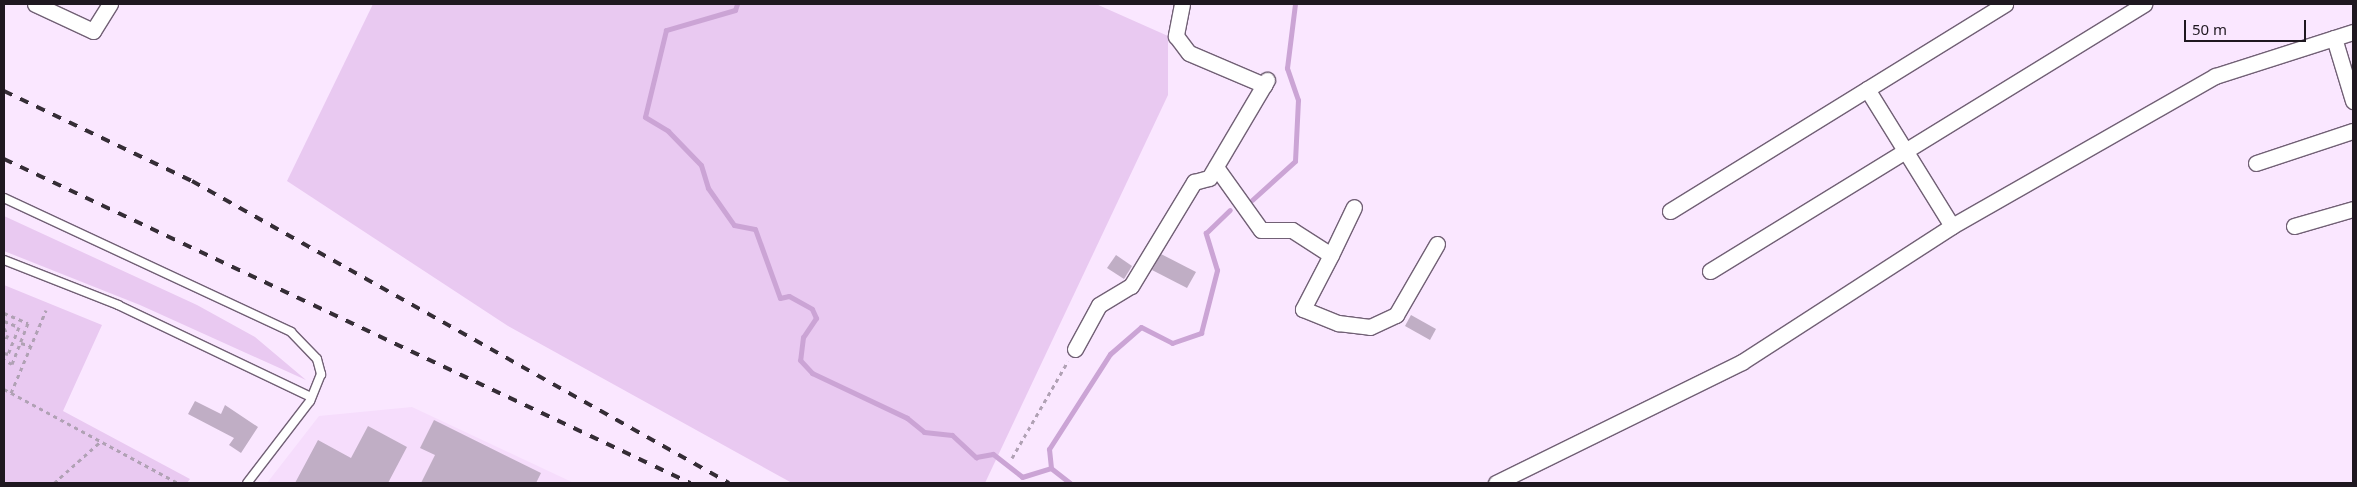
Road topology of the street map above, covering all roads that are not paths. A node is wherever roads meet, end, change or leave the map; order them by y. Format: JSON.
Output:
{"nodes":[{"id":1,"x":36,"y":4,"type":"edge"},
{"id":2,"x":110,"y":4,"type":"edge"},
{"id":3,"x":1182,"y":4,"type":"edge"},
{"id":4,"x":2005,"y":4,"type":"edge"},
{"id":5,"x":2144,"y":4,"type":"edge"},
{"id":6,"x":2353,"y":32,"type":"edge"},
{"id":7,"x":2334,"y":38,"type":"junction"},
{"id":8,"x":1867,"y":89,"type":"junction"},
{"id":9,"x":2353,"y":101,"type":"edge"},
{"id":10,"x":2353,"y":131,"type":"edge"},
{"id":11,"x":1906,"y":151,"type":"junction"},
{"id":12,"x":2256,"y":163,"type":"dead end"},
{"id":13,"x":1216,"y":167,"type":"junction"},
{"id":14,"x":4,"y":198,"type":"edge"},
{"id":15,"x":1354,"y":207,"type":"dead end"},
{"id":16,"x":2353,"y":208,"type":"edge"},
{"id":17,"x":1670,"y":211,"type":"dead end"},
{"id":18,"x":1952,"y":226,"type":"junction"},
{"id":19,"x":2294,"y":226,"type":"dead end"},
{"id":20,"x":1437,"y":244,"type":"dead end"},
{"id":21,"x":1331,"y":254,"type":"junction"},
{"id":22,"x":4,"y":260,"type":"edge"},
{"id":23,"x":1710,"y":271,"type":"dead end"},
{"id":24,"x":1075,"y":349,"type":"road end"},
{"id":25,"x":311,"y":398,"type":"junction"},
{"id":26,"x":247,"y":483,"type":"edge"},
{"id":27,"x":1496,"y":483,"type":"edge"}],
"edges":[{"from":1,"to":2,"type":"street"},
{"from":3,"to":13,"type":"street"},
{"from":4,"to":8,"type":"street"},
{"from":5,"to":11,"type":"street"},
{"from":6,"to":7,"type":"street"},
{"from":7,"to":9,"type":"street"},
{"from":7,"to":18,"type":"street"},
{"from":8,"to":11,"type":"street"},
{"from":8,"to":17,"type":"street"},
{"from":10,"to":12,"type":"street"},
{"from":11,"to":18,"type":"street"},
{"from":11,"to":23,"type":"street"},
{"from":13,"to":21,"type":"street"},
{"from":13,"to":24,"type":"street"},
{"from":14,"to":25,"type":"lane"},
{"from":15,"to":21,"type":"street"},
{"from":16,"to":19,"type":"street"},
{"from":18,"to":27,"type":"street"},
{"from":20,"to":21,"type":"street"},
{"from":22,"to":25,"type":"lane"},
{"from":25,"to":26,"type":"lane"}]}
